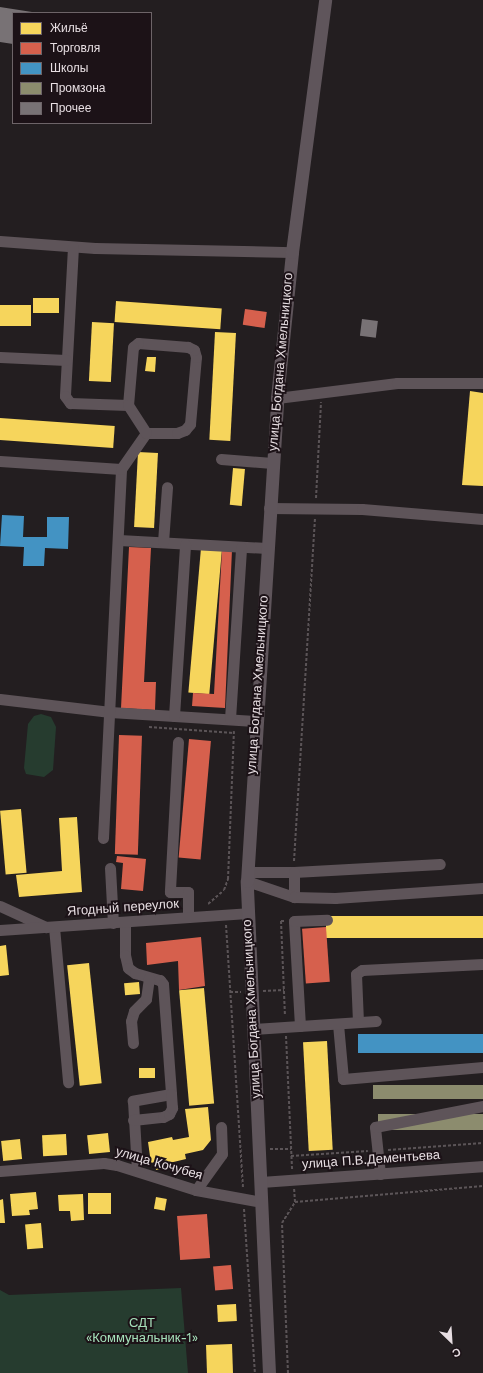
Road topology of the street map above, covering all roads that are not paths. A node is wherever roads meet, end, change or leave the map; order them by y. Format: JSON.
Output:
{"nodes":[{"id":1,"x":325,"y":0,"type":"edge"},
{"id":2,"x":0,"y":241,"type":"edge"},
{"id":3,"x":73,"y":247,"type":"junction"},
{"id":4,"x":292,"y":252,"type":"junction"},
{"id":5,"x":0,"y":357,"type":"edge"},
{"id":6,"x":66,"y":360,"type":"junction"},
{"id":7,"x":483,"y":383,"type":"edge"},
{"id":8,"x":277,"y":398,"type":"junction"},
{"id":9,"x":128,"y":405,"type":"junction"},
{"id":10,"x":146,"y":433,"type":"junction"},
{"id":11,"x":221,"y":459,"type":"dead end"},
{"id":12,"x":0,"y":461,"type":"edge"},
{"id":13,"x":272,"y":463,"type":"junction"},
{"id":14,"x":121,"y":469,"type":"junction"},
{"id":15,"x":167,"y":487,"type":"dead end"},
{"id":16,"x":269,"y":508,"type":"junction"},
{"id":17,"x":483,"y":519,"type":"edge"},
{"id":18,"x":119,"y":540,"type":"junction"},
{"id":19,"x":163,"y":542,"type":"junction"},
{"id":20,"x":185,"y":544,"type":"junction"},
{"id":21,"x":241,"y":547,"type":"junction"},
{"id":22,"x":267,"y":548,"type":"junction"},
{"id":23,"x":0,"y":699,"type":"edge"},
{"id":24,"x":110,"y":712,"type":"junction"},
{"id":25,"x":174,"y":716,"type":"junction"},
{"id":26,"x":233,"y":720,"type":"junction"},
{"id":27,"x":255,"y":721,"type":"junction"},
{"id":28,"x":178,"y":742,"type":"road end"},
{"id":29,"x":104,"y":838,"type":"dead end"},
{"id":30,"x":440,"y":864,"type":"dead end"},
{"id":31,"x":110,"y":868,"type":"dead end"},
{"id":32,"x":294,"y":872,"type":"junction"},
{"id":33,"x":247,"y":876,"type":"junction"},
{"id":34,"x":483,"y":888,"type":"edge"},
{"id":35,"x":294,"y":897,"type":"junction"},
{"id":36,"x":0,"y":906,"type":"edge"},
{"id":37,"x":247,"y":913,"type":"junction"},
{"id":38,"x":188,"y":918,"type":"junction"},
{"id":39,"x":327,"y":920,"type":"dead end"},
{"id":40,"x":119,"y":922,"type":"junction"},
{"id":41,"x":50,"y":927,"type":"junction"},
{"id":42,"x":0,"y":930,"type":"edge"},
{"id":43,"x":483,"y":964,"type":"edge"},
{"id":44,"x":149,"y":978,"type":"junction"},
{"id":45,"x":376,"y":1021,"type":"dead end"},
{"id":46,"x":358,"y":1022,"type":"junction"},
{"id":47,"x":338,"y":1024,"type":"junction"},
{"id":48,"x":300,"y":1026,"type":"junction"},
{"id":49,"x":253,"y":1029,"type":"junction"},
{"id":50,"x":133,"y":1042,"type":"dead end"},
{"id":51,"x":483,"y":1067,"type":"edge"},
{"id":52,"x":68,"y":1082,"type":"dead end"},
{"id":53,"x":171,"y":1094,"type":"junction"},
{"id":54,"x":483,"y":1106,"type":"edge"},
{"id":55,"x":133,"y":1120,"type":"junction"},
{"id":56,"x":221,"y":1127,"type":"dead end"},
{"id":57,"x":483,"y":1166,"type":"edge"},
{"id":58,"x":0,"y":1171,"type":"edge"},
{"id":59,"x":138,"y":1171,"type":"junction"},
{"id":60,"x":380,"y":1174,"type":"junction"},
{"id":61,"x":261,"y":1182,"type":"junction"},
{"id":62,"x":196,"y":1190,"type":"junction"},
{"id":63,"x":262,"y":1202,"type":"junction"},
{"id":64,"x":269,"y":1373,"type":"edge"}],
"edges":[{"from":1,"to":4,"type":"main road","name":"улица Богдана Хмельницкого"},
{"from":2,"to":3,"type":"street"},
{"from":3,"to":4,"type":"street"},
{"from":3,"to":6,"type":"street"},
{"from":4,"to":8,"type":"main road","name":"улица Богдана Хмельницкого"},
{"from":5,"to":6,"type":"street"},
{"from":6,"to":9,"type":"street"},
{"from":7,"to":8,"type":"street"},
{"from":8,"to":13,"type":"main road","name":"улица Богдана Хмельницкого"},
{"from":9,"to":10,"type":"street"},
{"from":9,"to":10,"type":"street"},
{"from":10,"to":14,"type":"street"},
{"from":11,"to":13,"type":"street"},
{"from":12,"to":14,"type":"street"},
{"from":13,"to":16,"type":"main road","name":"улица Богдана Хмельницкого"},
{"from":14,"to":18,"type":"street"},
{"from":15,"to":19,"type":"street"},
{"from":16,"to":17,"type":"street"},
{"from":16,"to":22,"type":"main road","name":"улица Богдана Хмельницкого"},
{"from":18,"to":19,"type":"street"},
{"from":18,"to":24,"type":"street"},
{"from":19,"to":20,"type":"street"},
{"from":20,"to":21,"type":"street"},
{"from":20,"to":25,"type":"street"},
{"from":21,"to":22,"type":"street"},
{"from":21,"to":26,"type":"street"},
{"from":22,"to":27,"type":"main road","name":"улица Богдана Хмельницкого"},
{"from":23,"to":24,"type":"street"},
{"from":24,"to":25,"type":"street"},
{"from":24,"to":29,"type":"street"},
{"from":25,"to":26,"type":"street"},
{"from":26,"to":27,"type":"street"},
{"from":27,"to":33,"type":"main road","name":"улица Богдана Хмельницкого"},
{"from":28,"to":38,"type":"street"},
{"from":30,"to":32,"type":"street"},
{"from":31,"to":40,"type":"street"},
{"from":32,"to":33,"type":"street"},
{"from":32,"to":35,"type":"street"},
{"from":33,"to":35,"type":"street"},
{"from":33,"to":37,"type":"main road","name":"улица Богдана Хмельницкого"},
{"from":34,"to":35,"type":"street"},
{"from":36,"to":41,"type":"street"},
{"from":37,"to":38,"type":"street","name":"Ягодный переулок"},
{"from":37,"to":49,"type":"main road","name":"улица Богдана Хмельницкого"},
{"from":38,"to":40,"type":"street","name":"Ягодный переулок"},
{"from":39,"to":48,"type":"street"},
{"from":40,"to":41,"type":"street","name":"Ягодный переулок"},
{"from":40,"to":44,"type":"street"},
{"from":41,"to":42,"type":"street","name":"Ягодный переулок"},
{"from":41,"to":52,"type":"street"},
{"from":43,"to":46,"type":"street"},
{"from":44,"to":50,"type":"street"},
{"from":44,"to":53,"type":"street"},
{"from":45,"to":46,"type":"street"},
{"from":46,"to":47,"type":"street"},
{"from":47,"to":48,"type":"street"},
{"from":47,"to":51,"type":"street"},
{"from":48,"to":49,"type":"street"},
{"from":49,"to":61,"type":"main road","name":"улица Богдана Хмельницкого"},
{"from":53,"to":55,"type":"street"},
{"from":53,"to":55,"type":"street"},
{"from":54,"to":60,"type":"street"},
{"from":55,"to":59,"type":"street"},
{"from":56,"to":62,"type":"street"},
{"from":57,"to":60,"type":"street","name":"улица П.В.Дементьева"},
{"from":58,"to":59,"type":"street","name":"улица Кочубея"},
{"from":59,"to":62,"type":"street","name":"улица Кочубея"},
{"from":60,"to":61,"type":"street","name":"улица П.В.Дементьева"},
{"from":61,"to":63,"type":"main road","name":"улица Богдана Хмельницкого"},
{"from":62,"to":63,"type":"street","name":"улица Кочубея"},
{"from":63,"to":64,"type":"main road","name":"улица Богдана Хмельницкого"}]}
